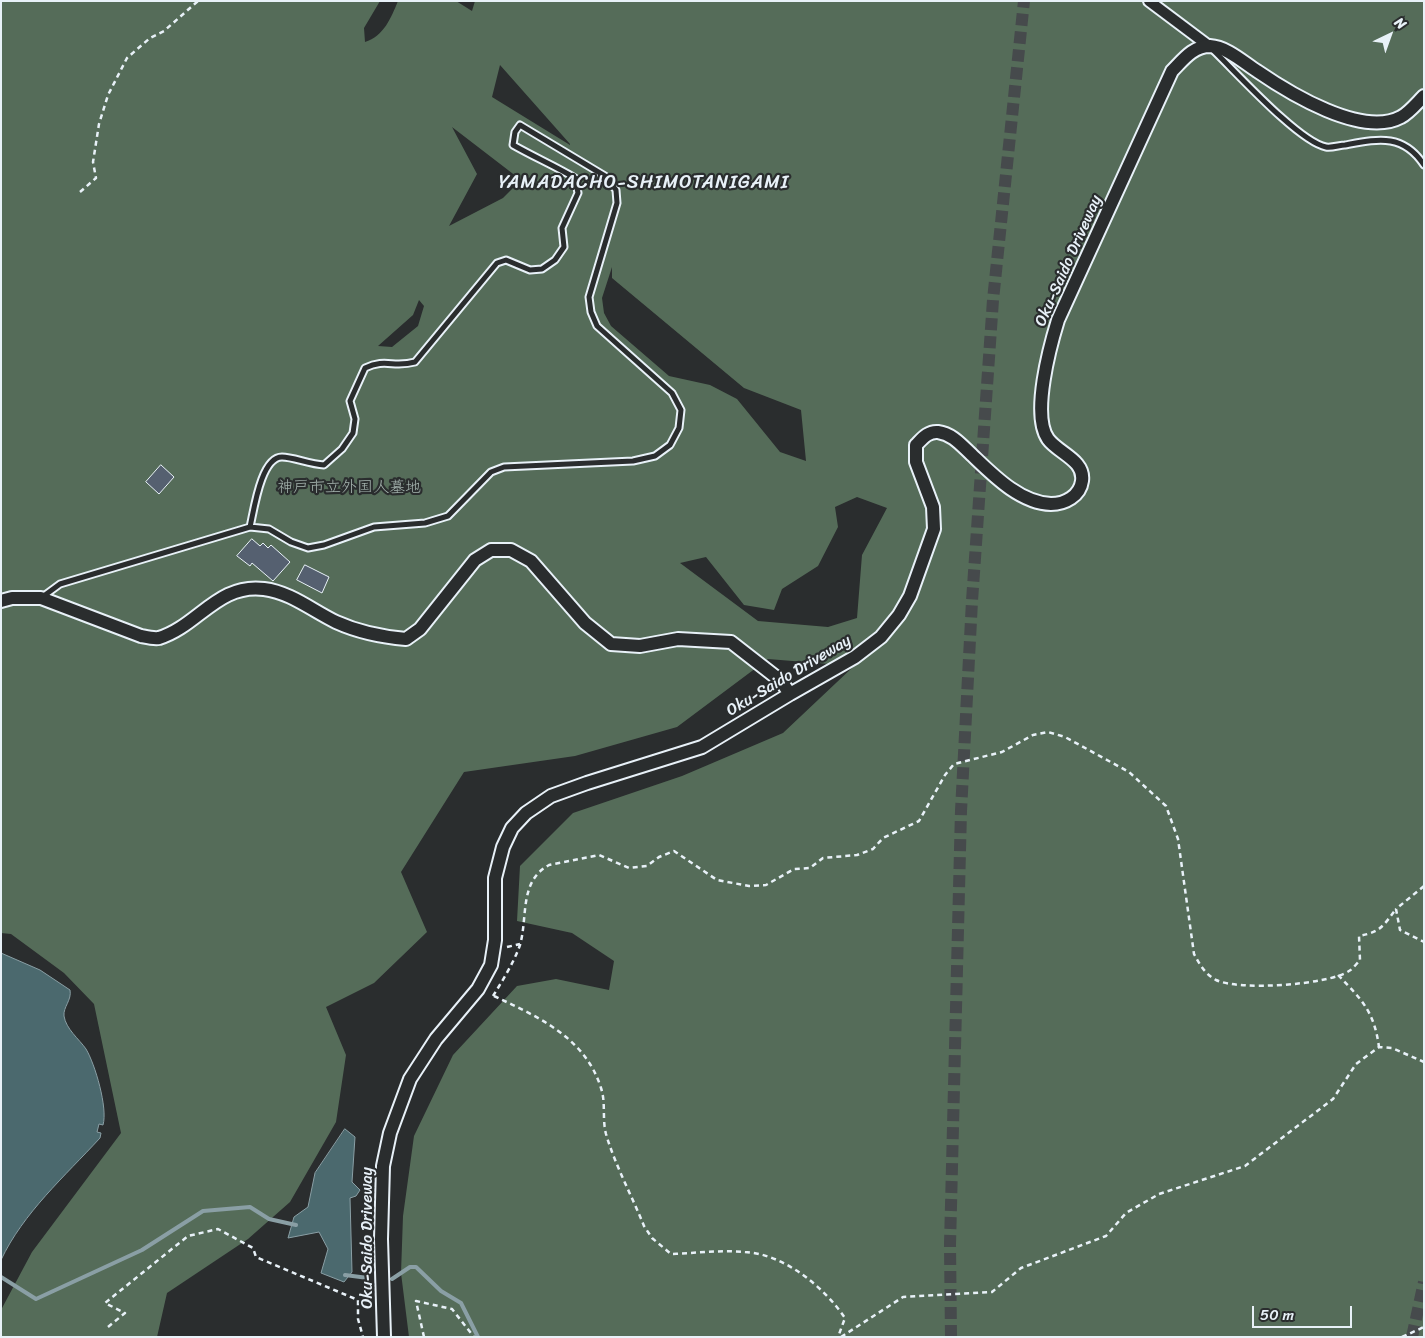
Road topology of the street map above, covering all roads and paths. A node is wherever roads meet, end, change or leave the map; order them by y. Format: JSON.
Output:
{"nodes":[{"id":1,"x":198,"y":1,"type":"edge"},
{"id":2,"x":1149,"y":1,"type":"edge"},
{"id":3,"x":1210,"y":46,"type":"junction"},
{"id":4,"x":1424,"y":96,"type":"edge"},
{"id":5,"x":1424,"y":165,"type":"edge"},
{"id":6,"x":80,"y":192,"type":"dead end"},
{"id":7,"x":250,"y":527,"type":"junction"},
{"id":8,"x":41,"y":598,"type":"junction"},
{"id":9,"x":1,"y":601,"type":"edge"},
{"id":10,"x":790,"y":694,"type":"junction"},
{"id":11,"x":1424,"y":886,"type":"edge"},
{"id":12,"x":1396,"y":909,"type":"junction"},
{"id":13,"x":1424,"y":942,"type":"edge"},
{"id":14,"x":1338,"y":975,"type":"junction"},
{"id":15,"x":478,"y":989,"type":"junction"},
{"id":16,"x":493,"y":996,"type":"junction"},
{"id":17,"x":1379,"y":1047,"type":"junction"},
{"id":18,"x":1424,"y":1062,"type":"edge"},
{"id":19,"x":108,"y":1327,"type":"dead end"},
{"id":20,"x":1424,"y":1327,"type":"edge"},
{"id":21,"x":363,"y":1337,"type":"edge"},
{"id":22,"x":384,"y":1337,"type":"edge"},
{"id":23,"x":424,"y":1337,"type":"edge"},
{"id":24,"x":474,"y":1337,"type":"edge"},
{"id":25,"x":840,"y":1337,"type":"edge"},
{"id":26,"x":1402,"y":1337,"type":"edge"}],
"edges":[{"from":1,"to":6,"type":"path"},
{"from":2,"to":3,"type":"street"},
{"from":3,"to":4,"type":"street"},
{"from":3,"to":5,"type":"lane"},
{"from":3,"to":10,"type":"street","name":"Oku-Saido Driveway"},
{"from":7,"to":7,"type":"lane"},
{"from":7,"to":8,"type":"lane"},
{"from":8,"to":9,"type":"street"},
{"from":8,"to":10,"type":"street"},
{"from":10,"to":15,"type":"street","name":"Oku-Saido Driveway"},
{"from":11,"to":12,"type":"path"},
{"from":12,"to":13,"type":"path"},
{"from":12,"to":14,"type":"path"},
{"from":14,"to":16,"type":"path"},
{"from":14,"to":17,"type":"path"},
{"from":15,"to":16,"type":"path"},
{"from":15,"to":22,"type":"street","name":"Oku-Saido Driveway"},
{"from":16,"to":25,"type":"path"},
{"from":17,"to":18,"type":"path"},
{"from":17,"to":25,"type":"path"},
{"from":19,"to":21,"type":"path"},
{"from":20,"to":26,"type":"path"},
{"from":23,"to":24,"type":"path"}]}
